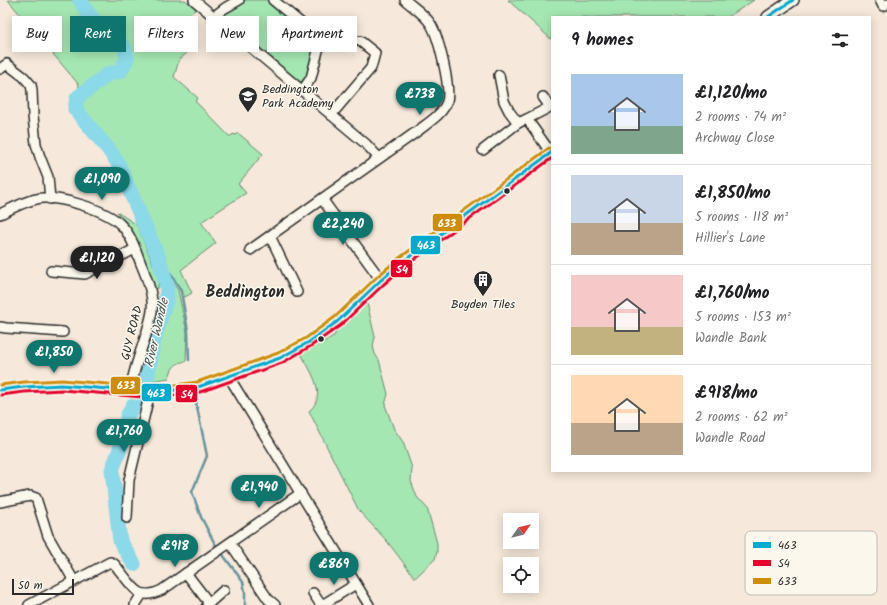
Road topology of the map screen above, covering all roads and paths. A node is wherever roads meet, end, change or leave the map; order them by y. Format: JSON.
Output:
{"nodes":[{"id":1,"x":194,"y":0,"type":"edge"},
{"id":2,"x":239,"y":0,"type":"edge"},
{"id":3,"x":273,"y":0,"type":"edge"},
{"id":4,"x":404,"y":0,"type":"edge"},
{"id":5,"x":793,"y":0,"type":"edge"},
{"id":6,"x":880,"y":0,"type":"edge"},
{"id":7,"x":887,"y":4,"type":"edge"},
{"id":8,"x":212,"y":16,"type":"edge"},
{"id":9,"x":214,"y":16,"type":"edge"},
{"id":10,"x":769,"y":16,"type":"edge"},
{"id":11,"x":360,"y":41,"type":"dead end"},
{"id":12,"x":255,"y":52,"type":"edge"},
{"id":13,"x":0,"y":69,"type":"edge"},
{"id":14,"x":498,"y":75,"type":"dead end"},
{"id":15,"x":302,"y":91,"type":"junction"},
{"id":16,"x":543,"y":97,"type":"dead end"},
{"id":17,"x":551,"y":106,"type":"edge"},
{"id":18,"x":331,"y":115,"type":"junction"},
{"id":19,"x":527,"y":120,"type":"junction"},
{"id":20,"x":518,"y":123,"type":"junction"},
{"id":21,"x":483,"y":150,"type":"dead end"},
{"id":22,"x":551,"y":152,"type":"edge"},
{"id":23,"x":379,"y":158,"type":"junction"},
{"id":24,"x":50,"y":199,"type":"junction"},
{"id":25,"x":322,"y":199,"type":"junction"},
{"id":26,"x":0,"y":214,"type":"edge"},
{"id":27,"x":270,"y":236,"type":"junction"},
{"id":28,"x":135,"y":249,"type":"junction"},
{"id":29,"x":250,"y":250,"type":"dead end"},
{"id":30,"x":51,"y":271,"type":"dead end"},
{"id":31,"x":381,"y":280,"type":"junction"},
{"id":32,"x":297,"y":292,"type":"dead end"},
{"id":33,"x":0,"y":326,"type":"edge"},
{"id":34,"x":63,"y":332,"type":"dead end"},
{"id":35,"x":229,"y":377,"type":"junction"},
{"id":36,"x":0,"y":390,"type":"edge"},
{"id":37,"x":130,"y":391,"type":"junction"},
{"id":38,"x":150,"y":392,"type":"junction"},
{"id":39,"x":301,"y":494,"type":"junction"},
{"id":40,"x":0,"y":502,"type":"edge"},
{"id":41,"x":128,"y":518,"type":"dead end"},
{"id":42,"x":228,"y":544,"type":"junction"},
{"id":43,"x":186,"y":573,"type":"junction"},
{"id":44,"x":74,"y":581,"type":"junction"},
{"id":45,"x":356,"y":584,"type":"junction"},
{"id":46,"x":224,"y":590,"type":"dead end"},
{"id":47,"x":313,"y":593,"type":"dead end"},
{"id":48,"x":142,"y":594,"type":"junction"},
{"id":49,"x":269,"y":603,"type":"edge"},
{"id":50,"x":208,"y":604,"type":"edge"},
{"id":51,"x":29,"y":605,"type":"edge"},
{"id":52,"x":134,"y":605,"type":"edge"},
{"id":53,"x":322,"y":605,"type":"edge"},
{"id":54,"x":369,"y":605,"type":"edge"}],
"edges":[{"from":1,"to":8,"type":"street"},
{"from":2,"to":9,"type":"street"},
{"from":3,"to":15,"type":"street"},
{"from":4,"to":23,"type":"street"},
{"from":5,"to":10,"type":"main road"},
{"from":6,"to":7,"type":"street"},
{"from":11,"to":18,"type":"street"},
{"from":12,"to":15,"type":"street"},
{"from":13,"to":24,"type":"street"},
{"from":14,"to":20,"type":"street"},
{"from":15,"to":18,"type":"street"},
{"from":16,"to":17,"type":"street"},
{"from":17,"to":19,"type":"street"},
{"from":18,"to":23,"type":"street"},
{"from":19,"to":20,"type":"street"},
{"from":19,"to":22,"type":"street"},
{"from":20,"to":21,"type":"street"},
{"from":22,"to":31,"type":"main road"},
{"from":23,"to":25,"type":"street"},
{"from":24,"to":26,"type":"street","name":"GUY ROAD"},
{"from":24,"to":28,"type":"street","name":"GUY ROAD"},
{"from":25,"to":27,"type":"street"},
{"from":25,"to":31,"type":"street"},
{"from":27,"to":29,"type":"street"},
{"from":27,"to":32,"type":"street"},
{"from":28,"to":30,"type":"street"},
{"from":28,"to":37,"type":"street","name":"GUY ROAD"},
{"from":31,"to":35,"type":"main road"},
{"from":33,"to":34,"type":"street"},
{"from":35,"to":38,"type":"main road"},
{"from":35,"to":39,"type":"street"},
{"from":36,"to":37,"type":"main road"},
{"from":37,"to":38,"type":"main road"},
{"from":38,"to":41,"type":"street"},
{"from":39,"to":42,"type":"street"},
{"from":39,"to":45,"type":"street"},
{"from":40,"to":44,"type":"street"},
{"from":42,"to":43,"type":"street"},
{"from":42,"to":49,"type":"street"},
{"from":43,"to":48,"type":"street"},
{"from":43,"to":50,"type":"street"},
{"from":44,"to":48,"type":"street"},
{"from":44,"to":51,"type":"street"},
{"from":45,"to":53,"type":"street"},
{"from":45,"to":54,"type":"street"},
{"from":46,"to":50,"type":"street"},
{"from":47,"to":53,"type":"street"},
{"from":48,"to":52,"type":"street"}]}
